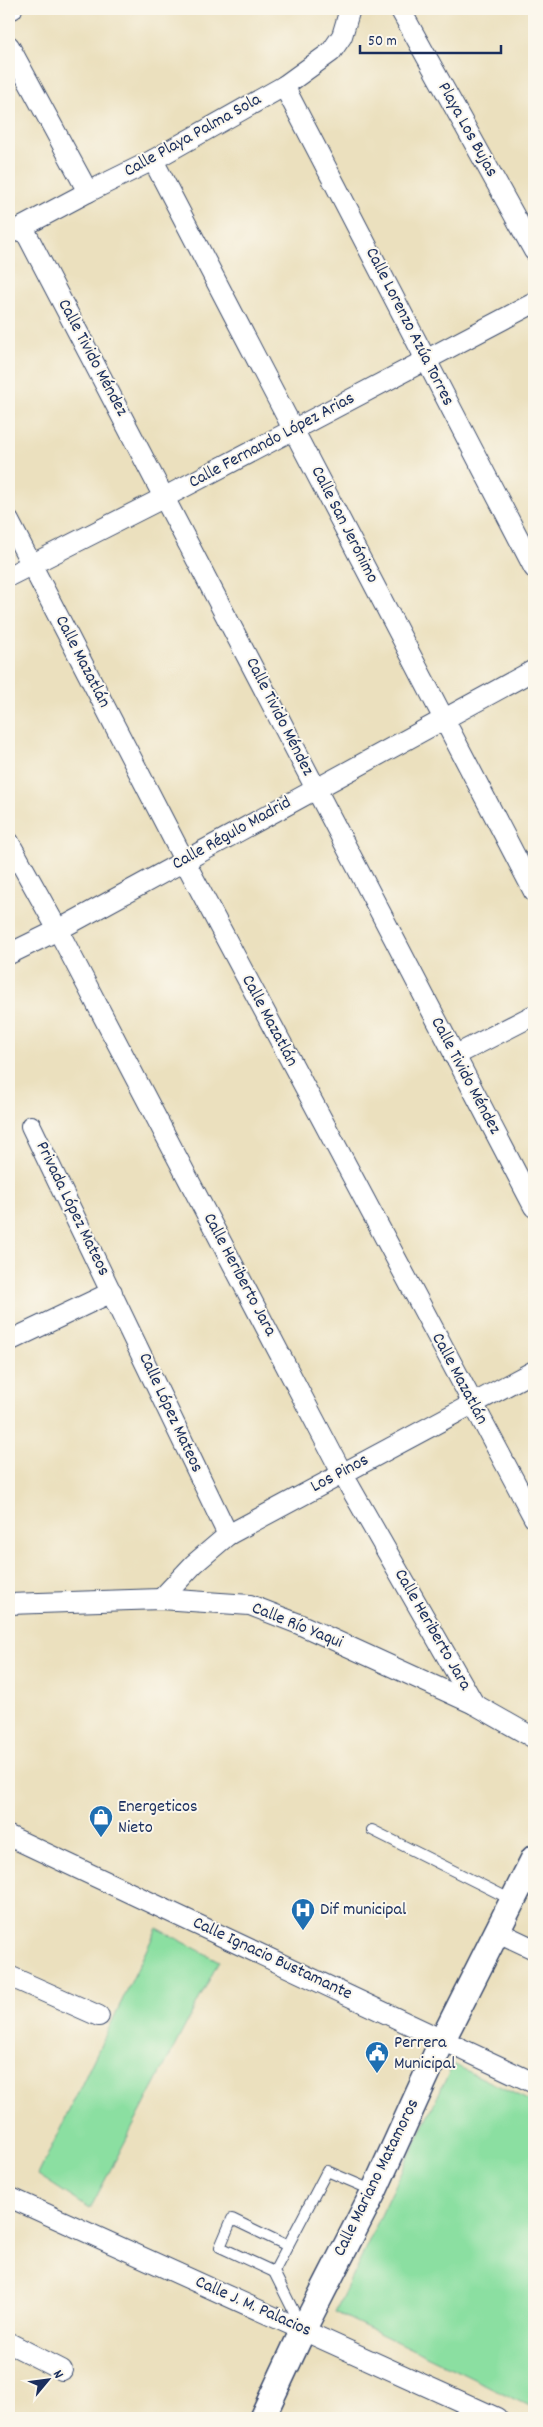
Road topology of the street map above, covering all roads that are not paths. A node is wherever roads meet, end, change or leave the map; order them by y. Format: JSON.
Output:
{"nodes":[{"id":1,"x":350,"y":9,"type":"edge"},
{"id":2,"x":400,"y":9,"type":"edge"},
{"id":3,"x":9,"y":46,"type":"edge"},
{"id":4,"x":284,"y":86,"type":"junction"},
{"id":5,"x":153,"y":160,"type":"junction"},
{"id":6,"x":88,"y":192,"type":"junction"},
{"id":7,"x":16,"y":230,"type":"edge"},
{"id":8,"x":534,"y":251,"type":"edge"},
{"id":9,"x":534,"y":303,"type":"edge"},
{"id":10,"x":426,"y":360,"type":"junction"},
{"id":11,"x":295,"y":429,"type":"junction"},
{"id":12,"x":165,"y":497,"type":"junction"},
{"id":13,"x":9,"y":521,"type":"edge"},
{"id":14,"x":31,"y":565,"type":"junction"},
{"id":15,"x":534,"y":568,"type":"edge"},
{"id":16,"x":9,"y":576,"type":"edge"},
{"id":17,"x":534,"y":670,"type":"edge"},
{"id":18,"x":444,"y":720,"type":"junction"},
{"id":19,"x":316,"y":788,"type":"junction"},
{"id":20,"x":9,"y":842,"type":"edge"},
{"id":21,"x":184,"y":860,"type":"junction"},
{"id":22,"x":534,"y":892,"type":"edge"},
{"id":23,"x":58,"y":930,"type":"junction"},
{"id":24,"x":9,"y":954,"type":"edge"},
{"id":25,"x":534,"y":1015,"type":"edge"},
{"id":26,"x":454,"y":1056,"type":"junction"},
{"id":27,"x":31,"y":1126,"type":"dead end"},
{"id":28,"x":534,"y":1207,"type":"edge"},
{"id":29,"x":112,"y":1292,"type":"junction"},
{"id":30,"x":9,"y":1341,"type":"edge"},
{"id":31,"x":534,"y":1371,"type":"edge"},
{"id":32,"x":472,"y":1404,"type":"junction"},
{"id":33,"x":342,"y":1473,"type":"junction"},
{"id":34,"x":534,"y":1518,"type":"edge"},
{"id":35,"x":228,"y":1535,"type":"junction"},
{"id":36,"x":161,"y":1599,"type":"junction"},
{"id":37,"x":9,"y":1604,"type":"edge"},
{"id":38,"x":474,"y":1704,"type":"junction"},
{"id":39,"x":534,"y":1738,"type":"edge"},
{"id":40,"x":372,"y":1830,"type":"dead end"},
{"id":41,"x":9,"y":1836,"type":"edge"},
{"id":42,"x":534,"y":1858,"type":"edge"},
{"id":43,"x":513,"y":1901,"type":"junction"},
{"id":44,"x":498,"y":1932,"type":"junction"},
{"id":45,"x":534,"y":1949,"type":"edge"},
{"id":46,"x":9,"y":1976,"type":"edge"},
{"id":47,"x":99,"y":2016,"type":"dead end"},
{"id":48,"x":443,"y":2039,"type":"junction"},
{"id":49,"x":534,"y":2083,"type":"edge"},
{"id":50,"x":374,"y":2191,"type":"junction"},
{"id":51,"x":9,"y":2197,"type":"edge"},
{"id":52,"x":288,"y":2246,"type":"junction"},
{"id":53,"x":274,"y":2272,"type":"junction"},
{"id":54,"x":302,"y":2330,"type":"junction"},
{"id":55,"x":9,"y":2343,"type":"edge"},
{"id":56,"x":62,"y":2370,"type":"dead end"},
{"id":57,"x":262,"y":2418,"type":"edge"},
{"id":58,"x":496,"y":2418,"type":"edge"}],
"edges":[{"from":1,"to":4,"type":"street","name":"Calle Playa Palma Sola"},
{"from":2,"to":8,"type":"street","name":"Playa Los Bujas"},
{"from":3,"to":6,"type":"street"},
{"from":4,"to":5,"type":"street","name":"Calle Playa Palma Sola"},
{"from":4,"to":10,"type":"street","name":"Calle Lorenzo Azúa Torres"},
{"from":5,"to":6,"type":"street","name":"Calle Playa Palma Sola"},
{"from":5,"to":11,"type":"street","name":"Calle San Jerónimo"},
{"from":6,"to":7,"type":"street","name":"Calle Playa Palma Sola"},
{"from":7,"to":12,"type":"street","name":"Calle Tivido Méndez"},
{"from":9,"to":10,"type":"street","name":"Calle Fernando López Arias"},
{"from":10,"to":11,"type":"street","name":"Calle Fernando López Arias"},
{"from":10,"to":15,"type":"street","name":"Calle Lorenzo Azúa Torres"},
{"from":11,"to":12,"type":"street","name":"Calle Fernando López Arias"},
{"from":11,"to":18,"type":"street","name":"Calle San Jerónimo"},
{"from":12,"to":14,"type":"street","name":"Calle Fernando López Arias"},
{"from":12,"to":19,"type":"street","name":"Calle Tivido Méndez"},
{"from":13,"to":14,"type":"street","name":"Calle Mazatlán"},
{"from":14,"to":16,"type":"street","name":"Calle Fernando López Arias"},
{"from":14,"to":21,"type":"street","name":"Calle Mazatlán"},
{"from":17,"to":18,"type":"street","name":"Calle Régulo Madrid"},
{"from":18,"to":19,"type":"street","name":"Calle Régulo Madrid"},
{"from":18,"to":22,"type":"street","name":"Calle San Jerónimo"},
{"from":19,"to":21,"type":"street","name":"Calle Régulo Madrid"},
{"from":19,"to":26,"type":"street","name":"Calle Tivido Méndez"},
{"from":20,"to":23,"type":"street","name":"Calle Heriberto Jara"},
{"from":21,"to":23,"type":"street","name":"Calle Régulo Madrid"},
{"from":21,"to":32,"type":"street","name":"Calle Mazatlán"},
{"from":23,"to":24,"type":"street","name":"Calle Régulo Madrid"},
{"from":23,"to":33,"type":"street","name":"Calle Heriberto Jara"},
{"from":25,"to":26,"type":"street"},
{"from":26,"to":28,"type":"street","name":"Calle Tivido Méndez"},
{"from":27,"to":29,"type":"street","name":"Privada López Mateos"},
{"from":29,"to":30,"type":"street"},
{"from":29,"to":35,"type":"street","name":"Calle López Mateos"},
{"from":31,"to":32,"type":"street","name":"Los Pinos"},
{"from":32,"to":33,"type":"street","name":"Los Pinos"},
{"from":32,"to":34,"type":"street","name":"Calle Mazatlán"},
{"from":33,"to":35,"type":"street","name":"Los Pinos"},
{"from":33,"to":38,"type":"street","name":"Calle Heriberto Jara"},
{"from":35,"to":36,"type":"street","name":"Los Pinos"},
{"from":36,"to":37,"type":"street","name":"Calle Río Yaqui"},
{"from":36,"to":38,"type":"street","name":"Calle Río Yaqui"},
{"from":38,"to":39,"type":"street","name":"Calle Río Yaqui"},
{"from":40,"to":43,"type":"lane"},
{"from":41,"to":48,"type":"street","name":"Calle Ignacio Bustamante"},
{"from":42,"to":43,"type":"street","name":"Calle Mariano Matamoros"},
{"from":43,"to":44,"type":"street","name":"Calle Mariano Matamoros"},
{"from":44,"to":45,"type":"street"},
{"from":44,"to":48,"type":"street","name":"Calle Mariano Matamoros"},
{"from":46,"to":47,"type":"street"},
{"from":48,"to":49,"type":"street","name":"Calle Ignacio Bustamante"},
{"from":48,"to":50,"type":"street","name":"Calle Mariano Matamoros"},
{"from":50,"to":52,"type":"lane"},
{"from":50,"to":54,"type":"street","name":"Calle Mariano Matamoros"},
{"from":51,"to":54,"type":"street","name":"Calle J. M. Palacios"},
{"from":52,"to":53,"type":"lane"},
{"from":52,"to":53,"type":"lane"},
{"from":53,"to":54,"type":"lane"},
{"from":54,"to":57,"type":"street","name":"Calle Mariano Matamoros"},
{"from":54,"to":58,"type":"street","name":"Calle J. M. Palacios"},
{"from":55,"to":56,"type":"street"}]}
